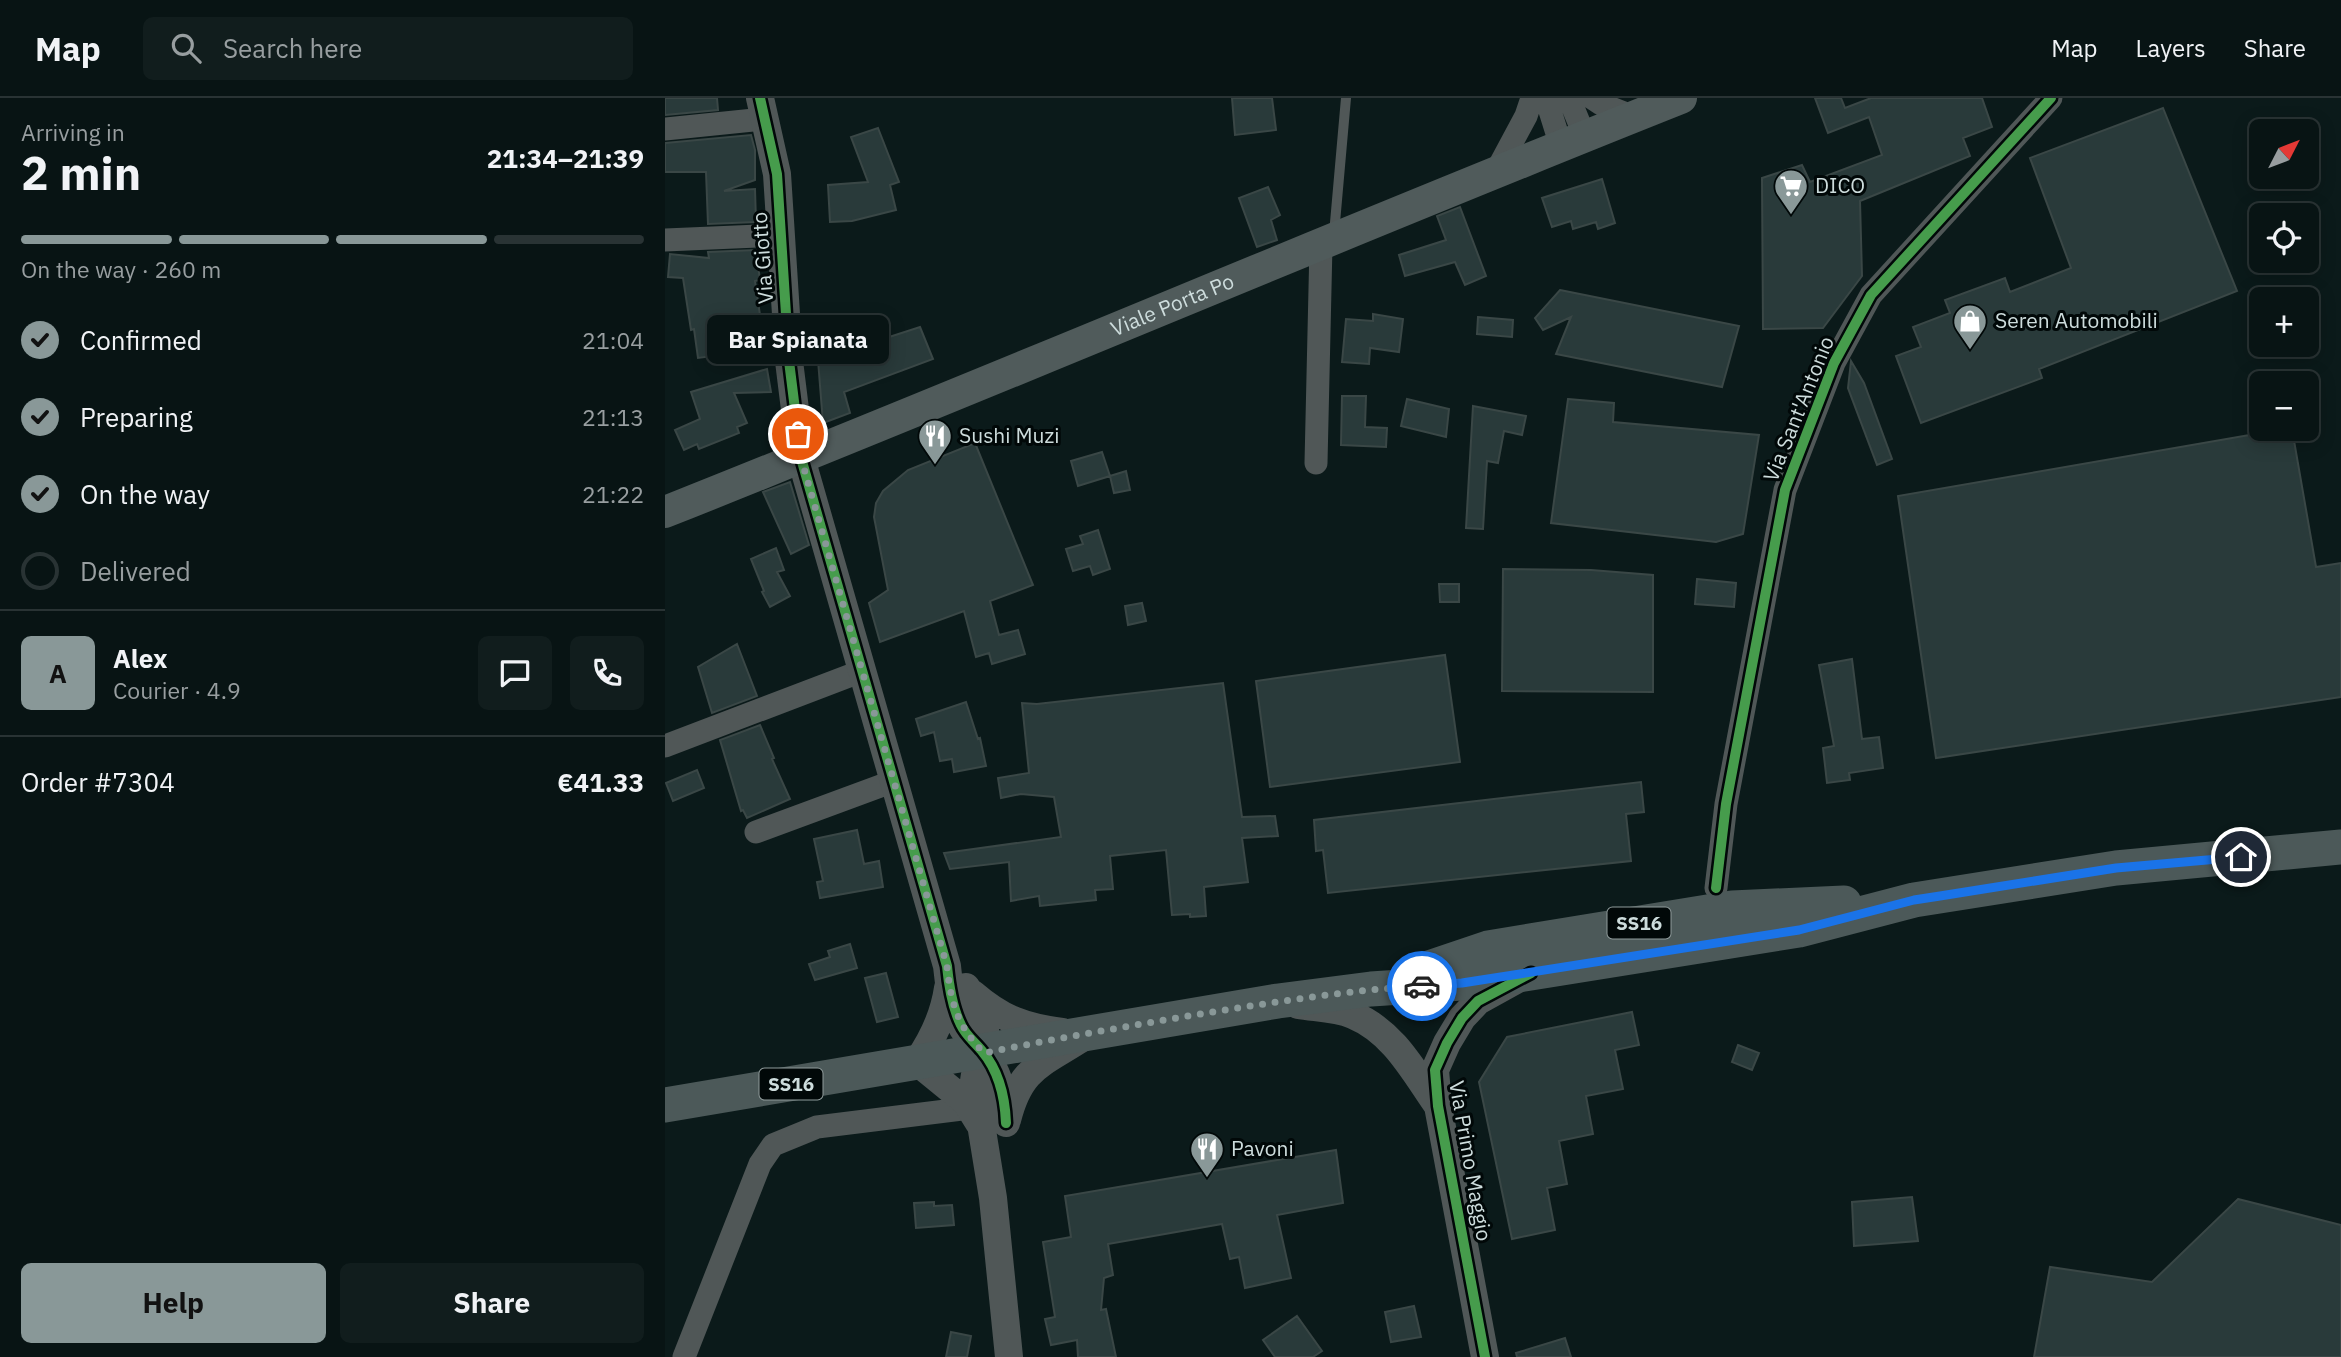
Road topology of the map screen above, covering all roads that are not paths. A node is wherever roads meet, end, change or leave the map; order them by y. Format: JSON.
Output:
{"nodes":[{"id":1,"x":1346,"y":98,"type":"edge"},
{"id":2,"x":1532,"y":98,"type":"edge"},
{"id":3,"x":1545,"y":98,"type":"edge"},
{"id":4,"x":1569,"y":98,"type":"edge"},
{"id":5,"x":1592,"y":98,"type":"edge"},
{"id":6,"x":1681,"y":98,"type":"edge"},
{"id":7,"x":2051,"y":98,"type":"edge"},
{"id":8,"x":762,"y":108,"type":"edge"},
{"id":9,"x":1634,"y":117,"type":"junction"},
{"id":10,"x":665,"y":129,"type":"edge"},
{"id":11,"x":1573,"y":141,"type":"junction"},
{"id":12,"x":1496,"y":172,"type":"junction"},
{"id":13,"x":781,"y":235,"type":"junction"},
{"id":14,"x":665,"y":240,"type":"edge"},
{"id":15,"x":1328,"y":243,"type":"junction"},
{"id":16,"x":801,"y":458,"type":"junction"},
{"id":17,"x":1315,"y":463,"type":"dead end"},
{"id":18,"x":665,"y":512,"type":"edge"},
{"id":19,"x":862,"y":671,"type":"junction"},
{"id":20,"x":665,"y":746,"type":"edge"},
{"id":21,"x":894,"y":781,"type":"junction"},
{"id":22,"x":756,"y":832,"type":"dead end"},
{"id":23,"x":2341,"y":847,"type":"edge"},
{"id":24,"x":1716,"y":888,"type":"dead end"},
{"id":25,"x":1914,"y":900,"type":"junction"},
{"id":26,"x":1531,"y":973,"type":"junction"},
{"id":27,"x":954,"y":980,"type":"junction"},
{"id":28,"x":1371,"y":989,"type":"junction"},
{"id":29,"x":1278,"y":1001,"type":"junction"},
{"id":30,"x":1086,"y":1033,"type":"junction"},
{"id":31,"x":984,"y":1053,"type":"junction"},
{"id":32,"x":917,"y":1062,"type":"junction"},
{"id":33,"x":665,"y":1105,"type":"edge"},
{"id":34,"x":1438,"y":1106,"type":"junction"},
{"id":35,"x":970,"y":1108,"type":"junction"},
{"id":36,"x":995,"y":1129,"type":"junction"},
{"id":37,"x":1484,"y":1356,"type":"edge"},
{"id":38,"x":684,"y":1357,"type":"edge"},
{"id":39,"x":1009,"y":1357,"type":"edge"}],
"edges":[{"from":1,"to":15,"type":"lane"},
{"from":2,"to":12,"type":"street"},
{"from":3,"to":11,"type":"street"},
{"from":4,"to":11,"type":"street"},
{"from":5,"to":9,"type":"street"},
{"from":6,"to":9,"type":"main road","name":"Viale Porta Po"},
{"from":7,"to":24,"type":"street","name":"Via Sant'Antonio"},
{"from":8,"to":10,"type":"street"},
{"from":8,"to":13,"type":"street","name":"Via Giotto"},
{"from":9,"to":11,"type":"main road","name":"Viale Porta Po"},
{"from":11,"to":12,"type":"main road","name":"Viale Porta Po"},
{"from":12,"to":15,"type":"main road","name":"Viale Porta Po"},
{"from":13,"to":14,"type":"street"},
{"from":13,"to":16,"type":"street","name":"Via Giotto"},
{"from":15,"to":16,"type":"main road","name":"Viale Porta Po"},
{"from":15,"to":17,"type":"street"},
{"from":16,"to":18,"type":"main road","name":"Viale Porta Po"},
{"from":16,"to":19,"type":"street","name":"Via Giotto"},
{"from":19,"to":20,"type":"street"},
{"from":19,"to":21,"type":"street","name":"Via Giotto"},
{"from":21,"to":22,"type":"street"},
{"from":21,"to":27,"type":"street","name":"Via Giotto"},
{"from":23,"to":25,"type":"main road","number":"SS16"},
{"from":25,"to":26,"type":"main road","number":"SS16"},
{"from":25,"to":28,"type":"main road","number":"SS16"},
{"from":26,"to":28,"type":"main road","number":"SS16"},
{"from":26,"to":34,"type":"street","name":"Via Primo Maggio"},
{"from":27,"to":30,"type":"street"},
{"from":27,"to":31,"type":"street","name":"Via Giotto"},
{"from":27,"to":32,"type":"street"},
{"from":28,"to":29,"type":"main road","number":"SS16"},
{"from":29,"to":30,"type":"main road","number":"SS16"},
{"from":29,"to":34,"type":"street","name":"Via Primo Maggio"},
{"from":30,"to":31,"type":"main road","number":"SS16"},
{"from":30,"to":36,"type":"street"},
{"from":31,"to":32,"type":"main road","number":"SS16"},
{"from":31,"to":36,"type":"street"},
{"from":32,"to":33,"type":"main road","number":"SS16"},
{"from":32,"to":35,"type":"street"},
{"from":34,"to":37,"type":"street","name":"Via Primo Maggio"},
{"from":35,"to":36,"type":"street"},
{"from":35,"to":38,"type":"street"},
{"from":36,"to":39,"type":"street"}]}
